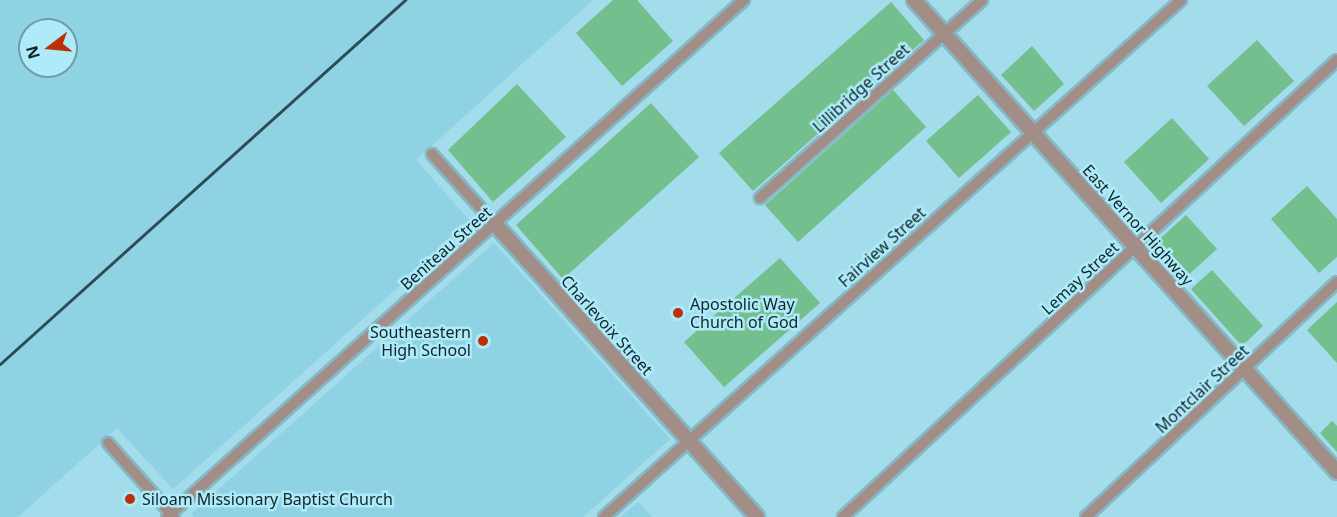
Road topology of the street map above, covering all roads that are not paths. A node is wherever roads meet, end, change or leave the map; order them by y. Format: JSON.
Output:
{"nodes":[{"id":1,"x":744,"y":0,"type":"edge"},
{"id":2,"x":914,"y":0,"type":"edge"},
{"id":3,"x":982,"y":0,"type":"edge"},
{"id":4,"x":1181,"y":0,"type":"edge"},
{"id":5,"x":944,"y":34,"type":"junction"},
{"id":6,"x":1337,"y":60,"type":"edge"},
{"id":7,"x":1033,"y":133,"type":"junction"},
{"id":8,"x":432,"y":154,"type":"dead end"},
{"id":9,"x":760,"y":198,"type":"dead end"},
{"id":10,"x":495,"y":224,"type":"junction"},
{"id":11,"x":1136,"y":246,"type":"junction"},
{"id":12,"x":1337,"y":282,"type":"edge"},
{"id":13,"x":1245,"y":369,"type":"junction"},
{"id":14,"x":688,"y":441,"type":"junction"},
{"id":15,"x":108,"y":443,"type":"dead end"},
{"id":16,"x":1337,"y":472,"type":"edge"},
{"id":17,"x":171,"y":516,"type":"edge"},
{"id":18,"x":604,"y":517,"type":"edge"},
{"id":19,"x":757,"y":517,"type":"edge"},
{"id":20,"x":843,"y":517,"type":"edge"},
{"id":21,"x":1086,"y":517,"type":"edge"}],
"edges":[{"from":1,"to":10,"type":"street","name":"Beniteau Street"},
{"from":2,"to":5,"type":"street","name":"East Vernor Highway"},
{"from":3,"to":5,"type":"street","name":"Lillibridge Street"},
{"from":4,"to":7,"type":"street","name":"Fairview Street"},
{"from":5,"to":7,"type":"street","name":"East Vernor Highway"},
{"from":5,"to":9,"type":"street","name":"Lillibridge Street"},
{"from":6,"to":11,"type":"street","name":"Lemay Street"},
{"from":7,"to":11,"type":"street","name":"East Vernor Highway"},
{"from":7,"to":14,"type":"street","name":"Fairview Street"},
{"from":8,"to":10,"type":"street","name":"Charlevoix Street"},
{"from":10,"to":14,"type":"street","name":"Charlevoix Street"},
{"from":10,"to":17,"type":"street","name":"Beniteau Street"},
{"from":11,"to":13,"type":"street","name":"East Vernor Highway"},
{"from":11,"to":20,"type":"street","name":"Lemay Street"},
{"from":12,"to":13,"type":"street","name":"Montclair Street"},
{"from":13,"to":16,"type":"street","name":"East Vernor Highway"},
{"from":13,"to":21,"type":"street","name":"Montclair Street"},
{"from":14,"to":18,"type":"street","name":"Fairview Street"},
{"from":14,"to":19,"type":"street","name":"Charlevoix Street"},
{"from":15,"to":17,"type":"street"}]}
